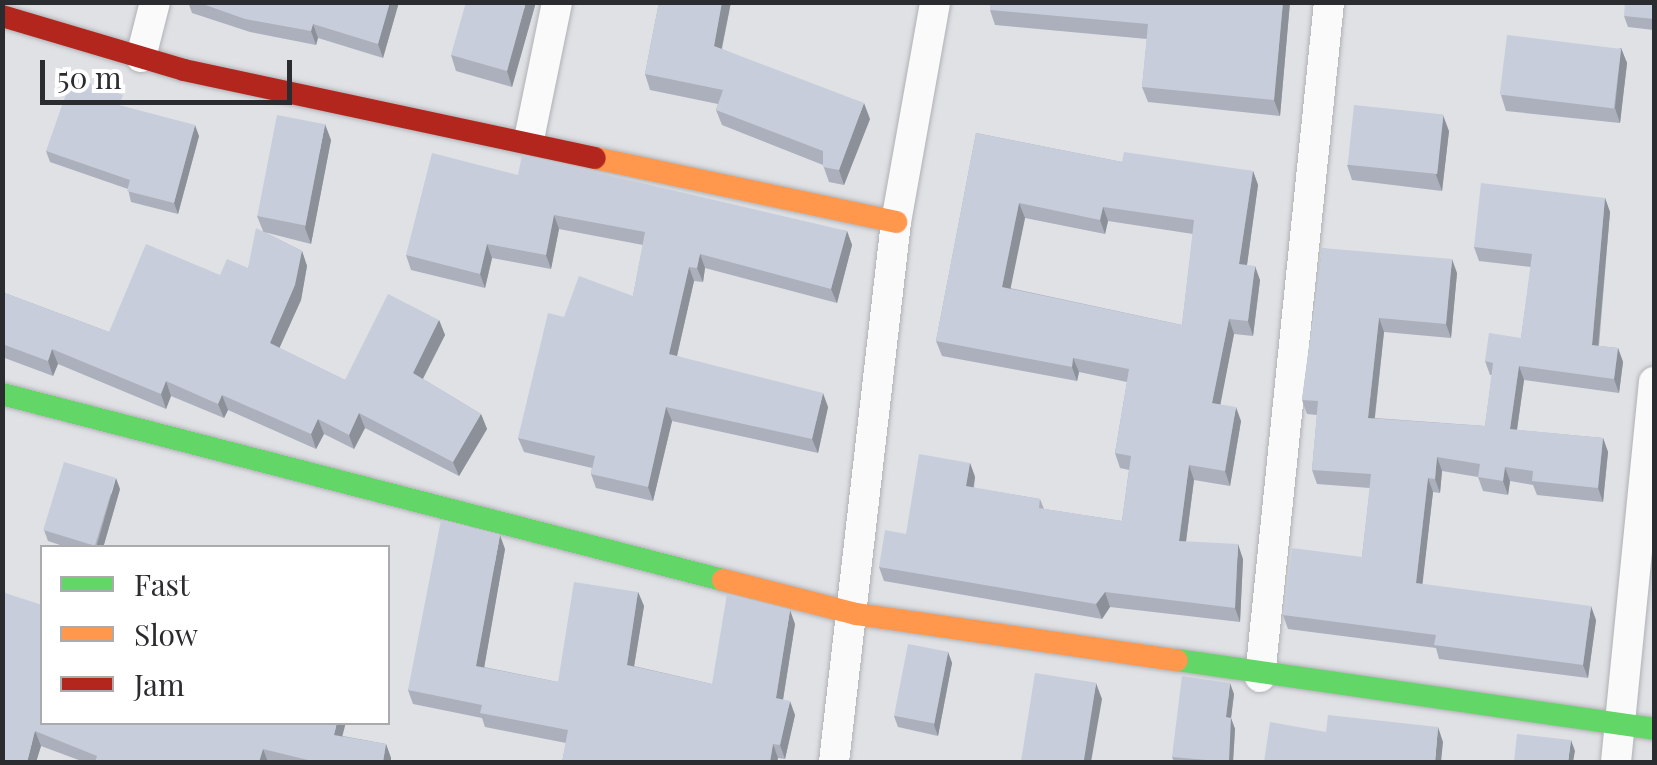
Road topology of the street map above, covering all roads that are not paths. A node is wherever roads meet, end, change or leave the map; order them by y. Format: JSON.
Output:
{"nodes":[{"id":1,"x":155,"y":2,"type":"edge"},
{"id":2,"x":557,"y":2,"type":"edge"},
{"id":3,"x":935,"y":2,"type":"edge"},
{"id":4,"x":1330,"y":2,"type":"edge"},
{"id":5,"x":2,"y":16,"type":"edge"},
{"id":6,"x":141,"y":57,"type":"junction"},
{"id":7,"x":529,"y":140,"type":"junction"},
{"id":8,"x":896,"y":222,"type":"junction"},
{"id":9,"x":1654,"y":382,"type":"edge"},
{"id":10,"x":2,"y":394,"type":"edge"},
{"id":11,"x":856,"y":614,"type":"junction"},
{"id":12,"x":1260,"y":676,"type":"junction"},
{"id":13,"x":1619,"y":725,"type":"junction"},
{"id":14,"x":1654,"y":729,"type":"edge"},
{"id":15,"x":834,"y":762,"type":"edge"},
{"id":16,"x":1616,"y":762,"type":"edge"}],
"edges":[{"from":1,"to":6,"type":"street"},
{"from":2,"to":7,"type":"street"},
{"from":3,"to":8,"type":"street"},
{"from":4,"to":12,"type":"street"},
{"from":5,"to":6,"type":"street"},
{"from":6,"to":7,"type":"street"},
{"from":7,"to":8,"type":"street"},
{"from":8,"to":11,"type":"street"},
{"from":9,"to":13,"type":"street"},
{"from":10,"to":11,"type":"street"},
{"from":11,"to":12,"type":"street"},
{"from":11,"to":15,"type":"street"},
{"from":12,"to":13,"type":"street"},
{"from":13,"to":14,"type":"street"},
{"from":13,"to":16,"type":"street"}]}
